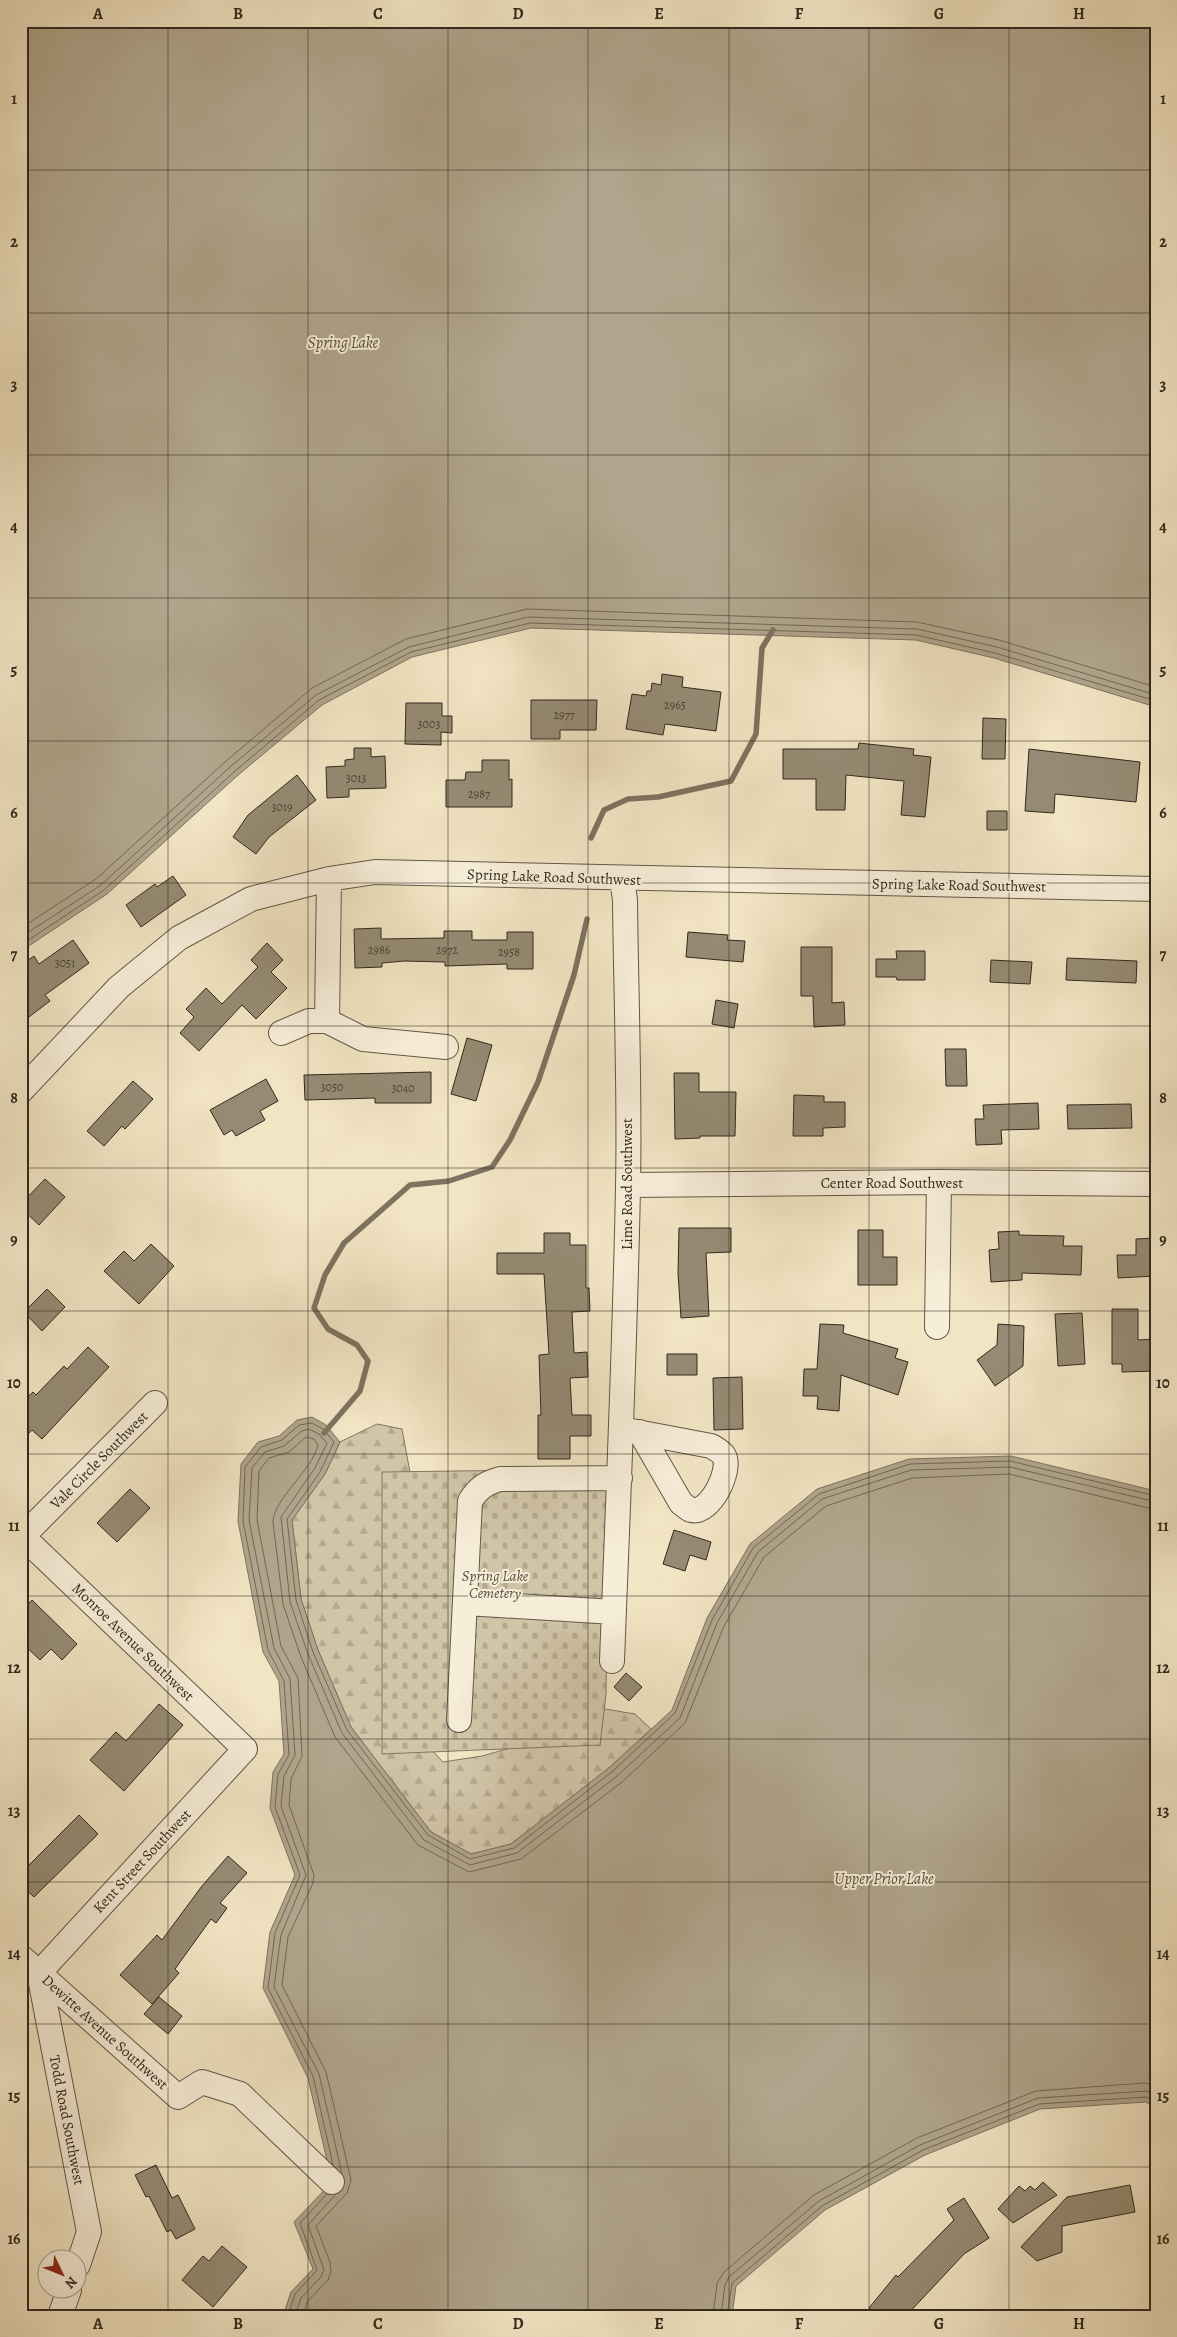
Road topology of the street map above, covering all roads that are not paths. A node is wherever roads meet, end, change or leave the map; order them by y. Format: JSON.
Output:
{"nodes":[{"id":1,"x":329,"y":879,"type":"junction"},
{"id":2,"x":622,"y":879,"type":"junction"},
{"id":3,"x":1156,"y":889,"type":"edge"},
{"id":4,"x":327,"y":1021,"type":"junction"},
{"id":5,"x":281,"y":1033,"type":"dead end"},
{"id":6,"x":446,"y":1047,"type":"dead end"},
{"id":7,"x":23,"y":1089,"type":"edge"},
{"id":8,"x":939,"y":1182,"type":"junction"},
{"id":9,"x":1156,"y":1184,"type":"edge"},
{"id":10,"x":628,"y":1185,"type":"junction"},
{"id":11,"x":936,"y":1327,"type":"dead end"},
{"id":12,"x":155,"y":1403,"type":"dead end"},
{"id":13,"x":619,"y":1483,"type":"junction"},
{"id":14,"x":22,"y":1537,"type":"edge"},
{"id":15,"x":465,"y":1603,"type":"junction"},
{"id":16,"x":614,"y":1612,"type":"junction"},
{"id":17,"x":612,"y":1661,"type":"dead end"},
{"id":18,"x":459,"y":1720,"type":"dead end"},
{"id":19,"x":245,"y":1749,"type":"joint"},
{"id":20,"x":21,"y":1957,"type":"edge"},
{"id":21,"x":39,"y":1973,"type":"junction"},
{"id":22,"x":332,"y":2182,"type":"dead end"},
{"id":23,"x":83,"y":2250,"type":"edge"},
{"id":24,"x":66,"y":2300,"type":"edge"},
{"id":25,"x":60,"y":2316,"type":"edge"}],
"edges":[{"from":1,"to":2,"type":"street","name":"Spring Lake Road Southwest"},
{"from":1,"to":4,"type":"street"},
{"from":1,"to":7,"type":"street","name":"Spring Lake Road Southwest"},
{"from":2,"to":3,"type":"street","name":"Spring Lake Road Southwest"},
{"from":2,"to":10,"type":"street","name":"Lime Road Southwest"},
{"from":4,"to":5,"type":"street"},
{"from":4,"to":6,"type":"street"},
{"from":8,"to":9,"type":"street","name":"Center Road Southwest"},
{"from":8,"to":10,"type":"street","name":"Center Road Southwest"},
{"from":8,"to":11,"type":"street"},
{"from":10,"to":13,"type":"street","name":"Lime Road Southwest"},
{"from":12,"to":14,"type":"street","name":"Vale Circle Southwest"},
{"from":13,"to":15,"type":"street"},
{"from":13,"to":16,"type":"street","name":"Lime Road Southwest"},
{"from":14,"to":19,"type":"street","name":"Monroe Avenue Southwest"},
{"from":15,"to":16,"type":"street"},
{"from":15,"to":18,"type":"street"},
{"from":16,"to":17,"type":"street","name":"Lime Road Southwest"},
{"from":19,"to":21,"type":"street","name":"Kent Street Southwest"},
{"from":20,"to":21,"type":"street","name":"Dewitte Avenue Southwest"},
{"from":21,"to":22,"type":"street","name":"Dewitte Avenue Southwest"},
{"from":21,"to":23,"type":"street","name":"Todd Road Southwest"},
{"from":24,"to":25,"type":"street"}]}
